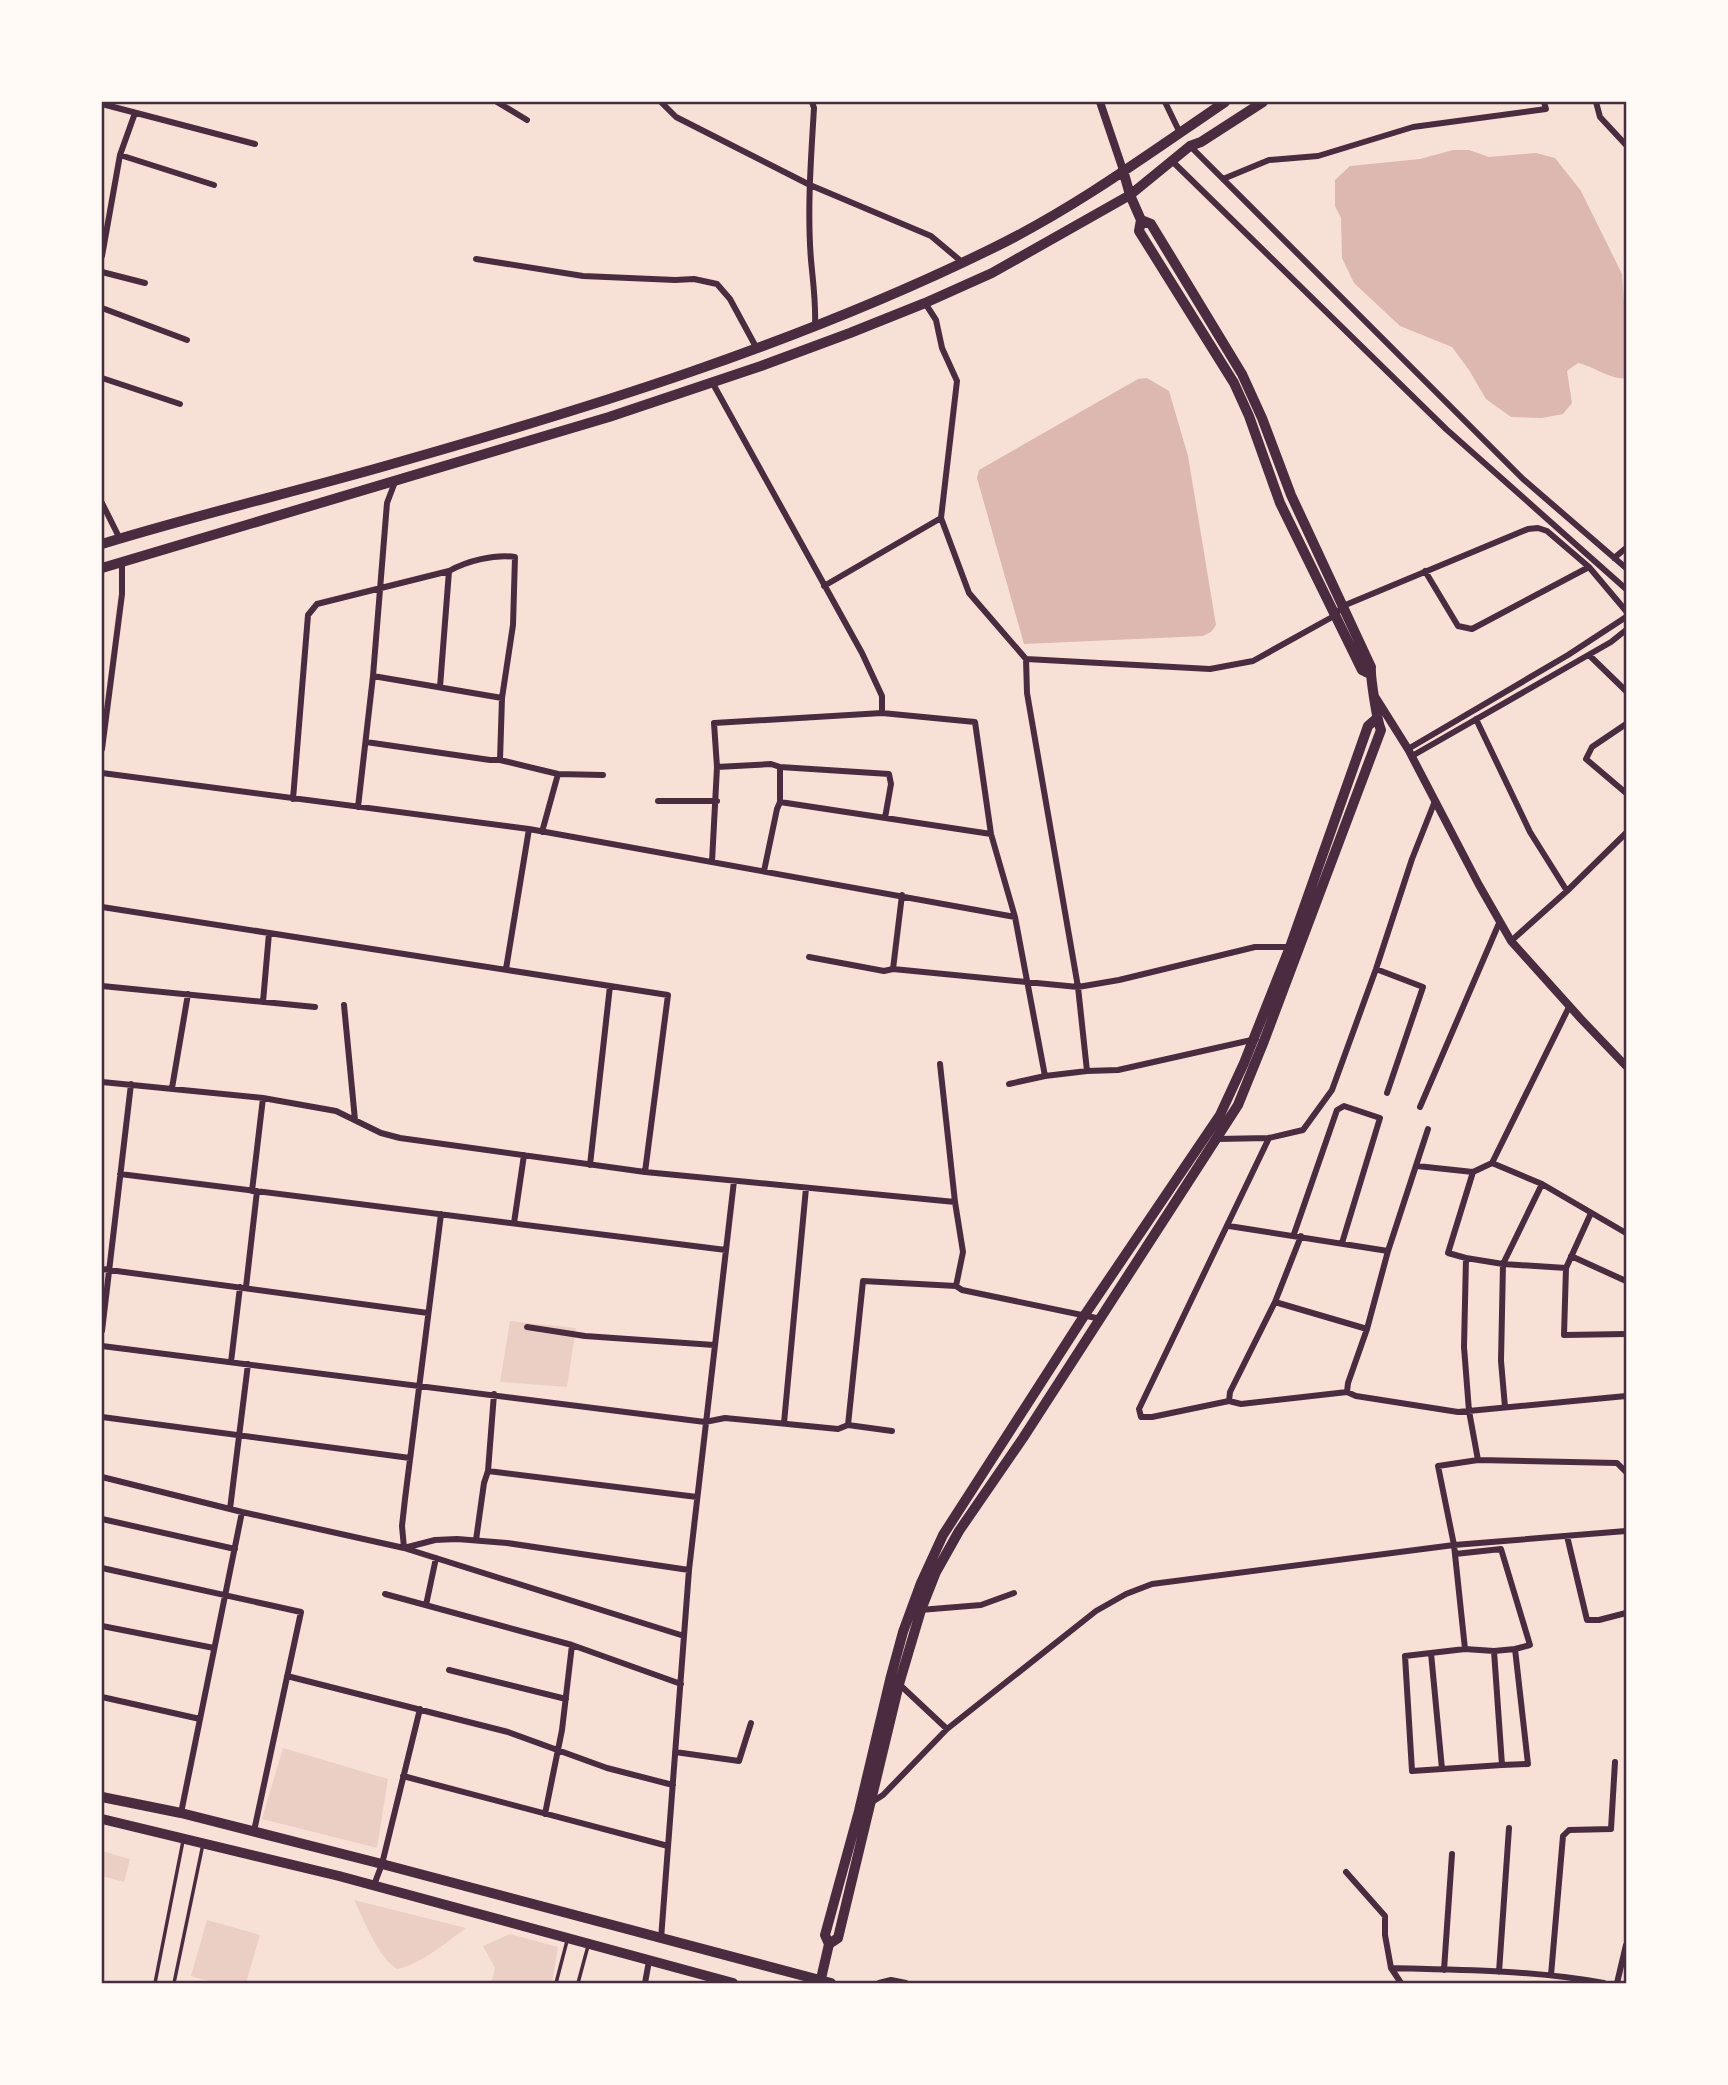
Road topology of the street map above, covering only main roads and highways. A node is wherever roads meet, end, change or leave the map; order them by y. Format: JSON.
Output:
{"nodes":[{"id":1,"x":1225,"y":102,"type":"edge"},
{"id":2,"x":1263,"y":102,"type":"edge"},
{"id":3,"x":1123,"y":170,"type":"junction"},
{"id":4,"x":1130,"y":195,"type":"junction"},
{"id":5,"x":1262,"y":433,"type":"junction"},
{"id":6,"x":102,"y":544,"type":"edge"},
{"id":7,"x":102,"y":568,"type":"edge"},
{"id":8,"x":1370,"y":674,"type":"junction"},
{"id":9,"x":1377,"y":719,"type":"junction"},
{"id":10,"x":1259,"y":1040,"type":"junction"},
{"id":11,"x":916,"y":1611,"type":"junction"},
{"id":12,"x":102,"y":1797,"type":"edge"},
{"id":13,"x":102,"y":1819,"type":"edge"},
{"id":14,"x":830,"y":1944,"type":"junction"},
{"id":15,"x":824,"y":1982,"type":"edge"},
{"id":16,"x":733,"y":1983,"type":"edge"}],
"edges":[{"from":1,"to":3,"type":"main road"},
{"from":2,"to":4,"type":"main road"},
{"from":3,"to":4,"type":"main road"},
{"from":3,"to":6,"type":"main road"},
{"from":4,"to":5,"type":"main road"},
{"from":4,"to":7,"type":"main road"},
{"from":5,"to":8,"type":"main road"},
{"from":5,"to":8,"type":"main road"},
{"from":8,"to":9,"type":"main road"},
{"from":9,"to":10,"type":"main road"},
{"from":9,"to":10,"type":"main road"},
{"from":10,"to":11,"type":"main road"},
{"from":10,"to":11,"type":"main road"},
{"from":11,"to":14,"type":"main road"},
{"from":11,"to":14,"type":"main road"},
{"from":12,"to":15,"type":"main road"},
{"from":13,"to":16,"type":"main road"},
{"from":14,"to":15,"type":"main road"}]}
